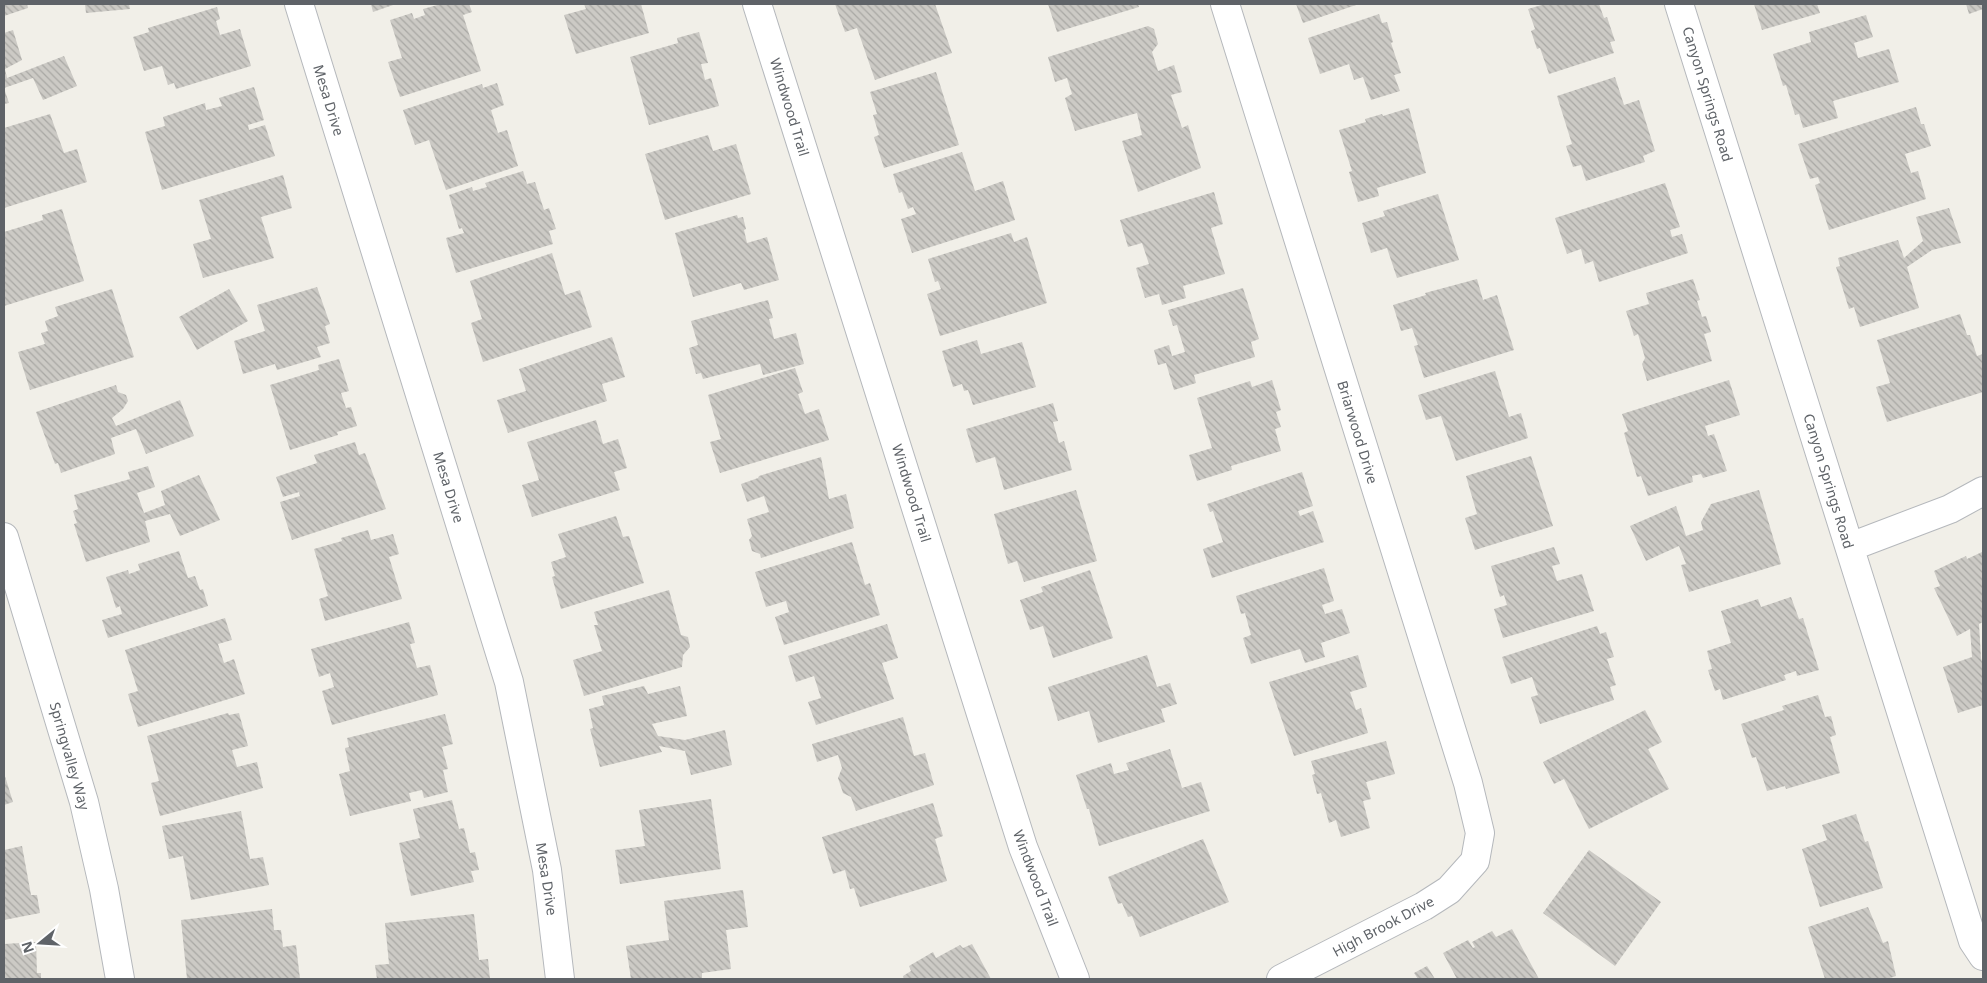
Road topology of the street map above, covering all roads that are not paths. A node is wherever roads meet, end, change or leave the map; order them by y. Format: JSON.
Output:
{"nodes":[{"id":1,"x":300,"y":4,"type":"edge"},
{"id":2,"x":758,"y":4,"type":"edge"},
{"id":3,"x":1225,"y":4,"type":"edge"},
{"id":4,"x":1679,"y":4,"type":"edge"},
{"id":5,"x":1983,"y":491,"type":"edge"},
{"id":6,"x":4,"y":536,"type":"edge"},
{"id":7,"x":1850,"y":547,"type":"junction"},
{"id":8,"x":1475,"y":861,"type":"joint"},
{"id":9,"x":1983,"y":956,"type":"edge"},
{"id":10,"x":120,"y":979,"type":"edge"},
{"id":11,"x":560,"y":979,"type":"edge"},
{"id":12,"x":1075,"y":979,"type":"edge"},
{"id":13,"x":1281,"y":979,"type":"edge"}],
"edges":[{"from":1,"to":11,"type":"street","name":"Mesa Drive"},
{"from":2,"to":12,"type":"street","name":"Windwood Trail"},
{"from":3,"to":8,"type":"street","name":"Briarwood Drive"},
{"from":4,"to":7,"type":"street","name":"Canyon Springs Road"},
{"from":5,"to":7,"type":"street"},
{"from":6,"to":10,"type":"street","name":"Springvalley Way"},
{"from":7,"to":9,"type":"street","name":"Canyon Springs Road"},
{"from":8,"to":13,"type":"street","name":"High Brook Drive"}]}
